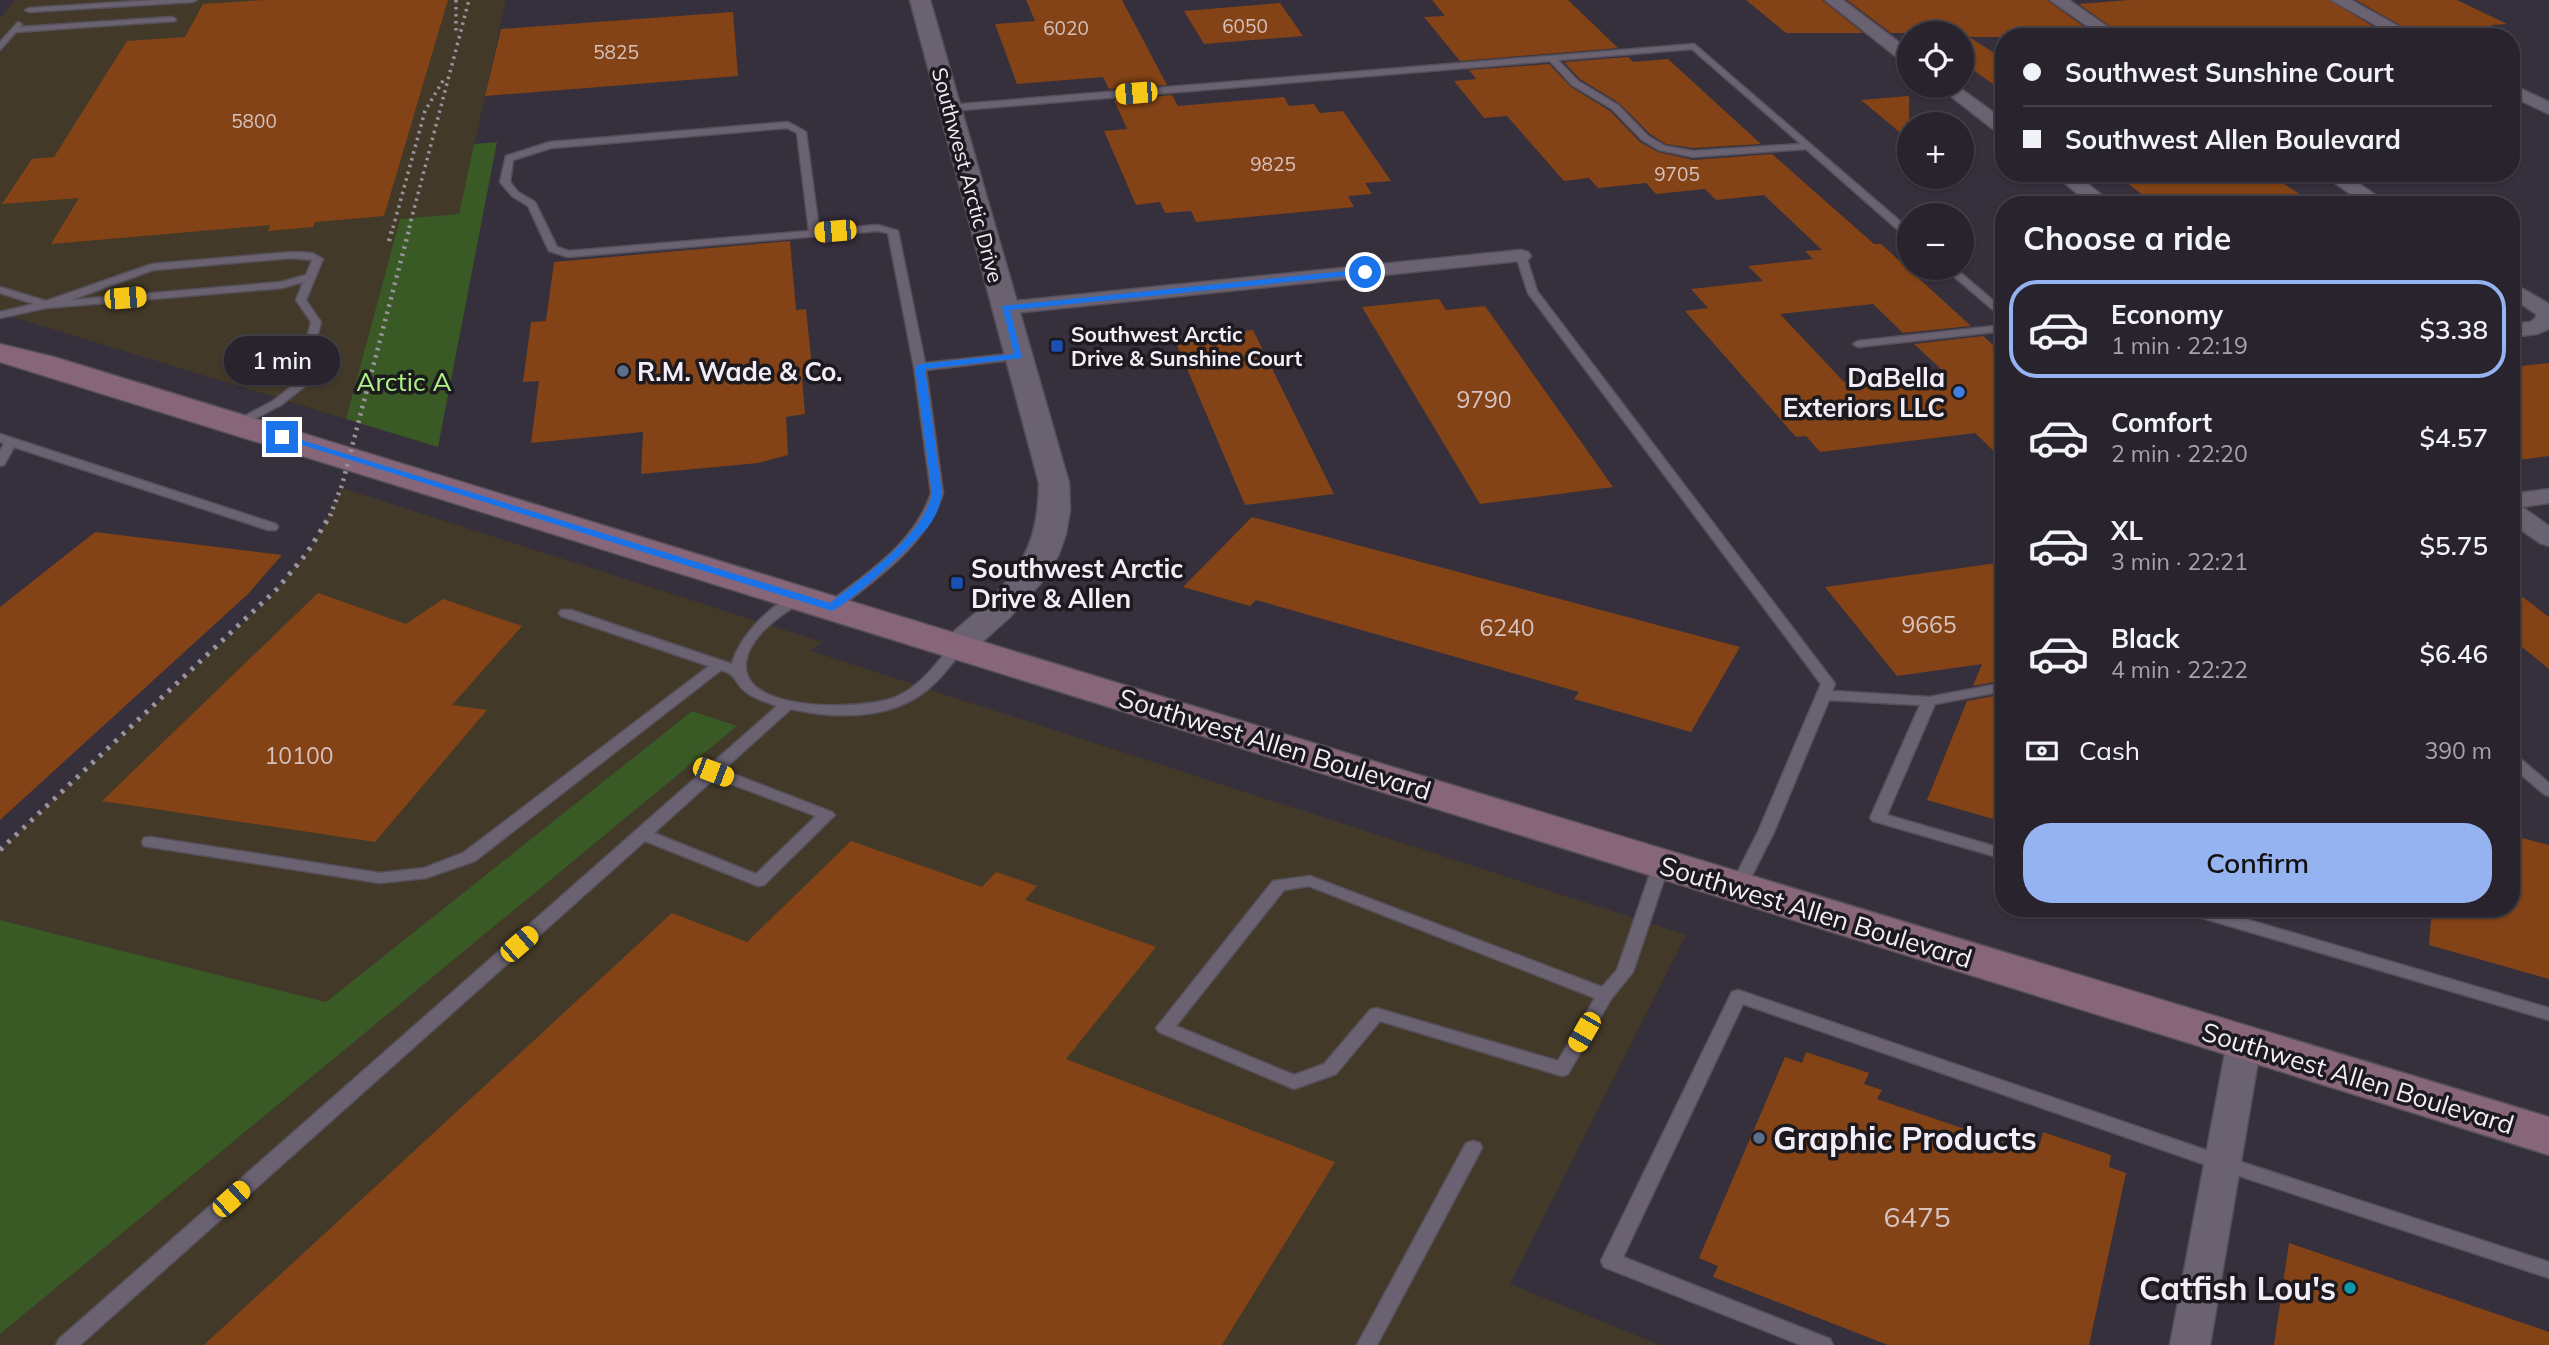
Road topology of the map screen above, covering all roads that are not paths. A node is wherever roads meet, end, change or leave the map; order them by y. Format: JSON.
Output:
{"nodes":[{"id":1,"x":36,"y":0,"type":"edge"},
{"id":2,"x":193,"y":0,"type":"edge"},
{"id":3,"x":920,"y":0,"type":"edge"},
{"id":4,"x":1833,"y":0,"type":"edge"},
{"id":5,"x":2057,"y":0,"type":"edge"},
{"id":6,"x":2339,"y":0,"type":"edge"},
{"id":7,"x":29,"y":10,"type":"junction"},
{"id":8,"x":172,"y":19,"type":"dead end"},
{"id":9,"x":2100,"y":28,"type":"edge"},
{"id":10,"x":2393,"y":28,"type":"edge"},
{"id":11,"x":14,"y":30,"type":"junction"},
{"id":12,"x":0,"y":48,"type":"edge"},
{"id":13,"x":1897,"y":49,"type":"edge"},
{"id":14,"x":1552,"y":58,"type":"junction"},
{"id":15,"x":2520,"y":94,"type":"edge"},
{"id":16,"x":1962,"y":98,"type":"edge"},
{"id":17,"x":2547,"y":107,"type":"edge"},
{"id":18,"x":950,"y":108,"type":"junction"},
{"id":19,"x":1995,"y":122,"type":"edge"},
{"id":20,"x":1809,"y":146,"type":"junction"},
{"id":21,"x":2074,"y":182,"type":"edge"},
{"id":22,"x":2344,"y":182,"type":"edge"},
{"id":23,"x":2092,"y":196,"type":"edge"},
{"id":24,"x":2366,"y":196,"type":"edge"},
{"id":25,"x":1897,"y":223,"type":"edge"},
{"id":26,"x":814,"y":233,"type":"junction"},
{"id":27,"x":1521,"y":256,"type":"joint"},
{"id":28,"x":310,"y":277,"type":"junction"},
{"id":29,"x":1963,"y":280,"type":"edge"},
{"id":30,"x":0,"y":290,"type":"edge"},
{"id":31,"x":2520,"y":294,"type":"edge"},
{"id":32,"x":46,"y":304,"type":"junction"},
{"id":33,"x":1005,"y":308,"type":"junction"},
{"id":34,"x":1995,"y":308,"type":"edge"},
{"id":35,"x":0,"y":315,"type":"edge"},
{"id":36,"x":1995,"y":329,"type":"edge"},
{"id":37,"x":2520,"y":330,"type":"edge"},
{"id":38,"x":1858,"y":344,"type":"dead end"},
{"id":39,"x":0,"y":353,"type":"edge"},
{"id":40,"x":1019,"y":356,"type":"junction"},
{"id":41,"x":920,"y":367,"type":"junction"},
{"id":42,"x":237,"y":424,"type":"junction"},
{"id":43,"x":6,"y":440,"type":"edge"},
{"id":44,"x":0,"y":462,"type":"edge"},
{"id":45,"x":2549,"y":496,"type":"edge"},
{"id":46,"x":2520,"y":500,"type":"edge"},
{"id":47,"x":2520,"y":517,"type":"edge"},
{"id":48,"x":272,"y":527,"type":"dead end"},
{"id":49,"x":2549,"y":538,"type":"edge"},
{"id":50,"x":815,"y":602,"type":"junction"},
{"id":51,"x":566,"y":613,"type":"dead end"},
{"id":52,"x":959,"y":645,"type":"junction"},
{"id":53,"x":719,"y":664,"type":"junction"},
{"id":54,"x":739,"y":671,"type":"junction"},
{"id":55,"x":1995,"y":689,"type":"edge"},
{"id":56,"x":1824,"y":695,"type":"junction"},
{"id":57,"x":1929,"y":701,"type":"junction"},
{"id":58,"x":788,"y":704,"type":"junction"},
{"id":59,"x":2520,"y":766,"type":"edge"},
{"id":60,"x":713,"y":772,"type":"junction"},
{"id":61,"x":2549,"y":791,"type":"edge"},
{"id":62,"x":643,"y":834,"type":"junction"},
{"id":63,"x":150,"y":842,"type":"dead end"},
{"id":64,"x":1995,"y":851,"type":"edge"},
{"id":65,"x":1661,"y":865,"type":"junction"},
{"id":66,"x":1737,"y":889,"type":"junction"},
{"id":67,"x":2219,"y":917,"type":"edge"},
{"id":68,"x":1605,"y":995,"type":"junction"},
{"id":69,"x":2549,"y":1014,"type":"edge"},
{"id":70,"x":2244,"y":1043,"type":"junction"},
{"id":71,"x":2549,"y":1136,"type":"edge"},
{"id":72,"x":1473,"y":1148,"type":"dead end"},
{"id":73,"x":2222,"y":1163,"type":"junction"},
{"id":74,"x":2549,"y":1270,"type":"edge"},
{"id":75,"x":66,"y":1345,"type":"edge"},
{"id":76,"x":1367,"y":1345,"type":"edge"},
{"id":77,"x":1823,"y":1345,"type":"edge"},
{"id":78,"x":2190,"y":1345,"type":"edge"}],
"edges":[{"from":1,"to":7,"type":"lane"},
{"from":2,"to":7,"type":"lane"},
{"from":3,"to":18,"type":"street","name":"Southwest Arctic Drive"},
{"from":4,"to":13,"type":"street"},
{"from":5,"to":9,"type":"street"},
{"from":6,"to":10,"type":"street"},
{"from":7,"to":11,"type":"lane"},
{"from":8,"to":11,"type":"lane"},
{"from":11,"to":12,"type":"lane"},
{"from":14,"to":18,"type":"lane"},
{"from":14,"to":20,"type":"lane"},
{"from":14,"to":20,"type":"lane"},
{"from":15,"to":17,"type":"street"},
{"from":16,"to":19,"type":"street"},
{"from":18,"to":33,"type":"street","name":"Southwest Arctic Drive"},
{"from":20,"to":25,"type":"lane"},
{"from":21,"to":23,"type":"street"},
{"from":22,"to":24,"type":"street"},
{"from":26,"to":26,"type":"lane"},
{"from":26,"to":41,"type":"lane"},
{"from":27,"to":33,"type":"street"},
{"from":27,"to":56,"type":"lane"},
{"from":28,"to":32,"type":"lane"},
{"from":28,"to":32,"type":"lane"},
{"from":28,"to":42,"type":"lane"},
{"from":29,"to":34,"type":"lane"},
{"from":30,"to":32,"type":"lane"},
{"from":31,"to":37,"type":"street"},
{"from":32,"to":35,"type":"lane"},
{"from":33,"to":40,"type":"street","name":"Southwest Arctic Drive"},
{"from":36,"to":38,"type":"lane"},
{"from":39,"to":42,"type":"main road","name":"Southwest Allen Boulevard"},
{"from":40,"to":41,"type":"lane"},
{"from":40,"to":52,"type":"street","name":"Southwest Arctic Drive"},
{"from":41,"to":50,"type":"lane"},
{"from":42,"to":50,"type":"main road","name":"Southwest Allen Boulevard"},
{"from":43,"to":44,"type":"lane"},
{"from":43,"to":48,"type":"lane"},
{"from":45,"to":46,"type":"street"},
{"from":47,"to":49,"type":"street"},
{"from":50,"to":52,"type":"main road","name":"Southwest Allen Boulevard"},
{"from":50,"to":54,"type":"lane"},
{"from":51,"to":53,"type":"lane"},
{"from":52,"to":58,"type":"lane"},
{"from":52,"to":65,"type":"main road","name":"Southwest Allen Boulevard"},
{"from":53,"to":54,"type":"lane"},
{"from":53,"to":63,"type":"lane"},
{"from":54,"to":58,"type":"lane"},
{"from":55,"to":57,"type":"lane"},
{"from":56,"to":57,"type":"lane"},
{"from":56,"to":66,"type":"lane"},
{"from":57,"to":64,"type":"lane"},
{"from":58,"to":60,"type":"lane"},
{"from":59,"to":61,"type":"lane"},
{"from":60,"to":62,"type":"lane"},
{"from":60,"to":62,"type":"lane"},
{"from":62,"to":75,"type":"lane"},
{"from":65,"to":66,"type":"main road","name":"Southwest Allen Boulevard"},
{"from":65,"to":68,"type":"lane"},
{"from":66,"to":70,"type":"main road","name":"Southwest Allen Boulevard"},
{"from":67,"to":69,"type":"lane"},
{"from":68,"to":68,"type":"lane"},
{"from":70,"to":71,"type":"main road","name":"Southwest Allen Boulevard"},
{"from":70,"to":73,"type":"street"},
{"from":72,"to":76,"type":"lane"},
{"from":73,"to":74,"type":"lane"},
{"from":73,"to":77,"type":"lane"},
{"from":73,"to":78,"type":"street"}]}
